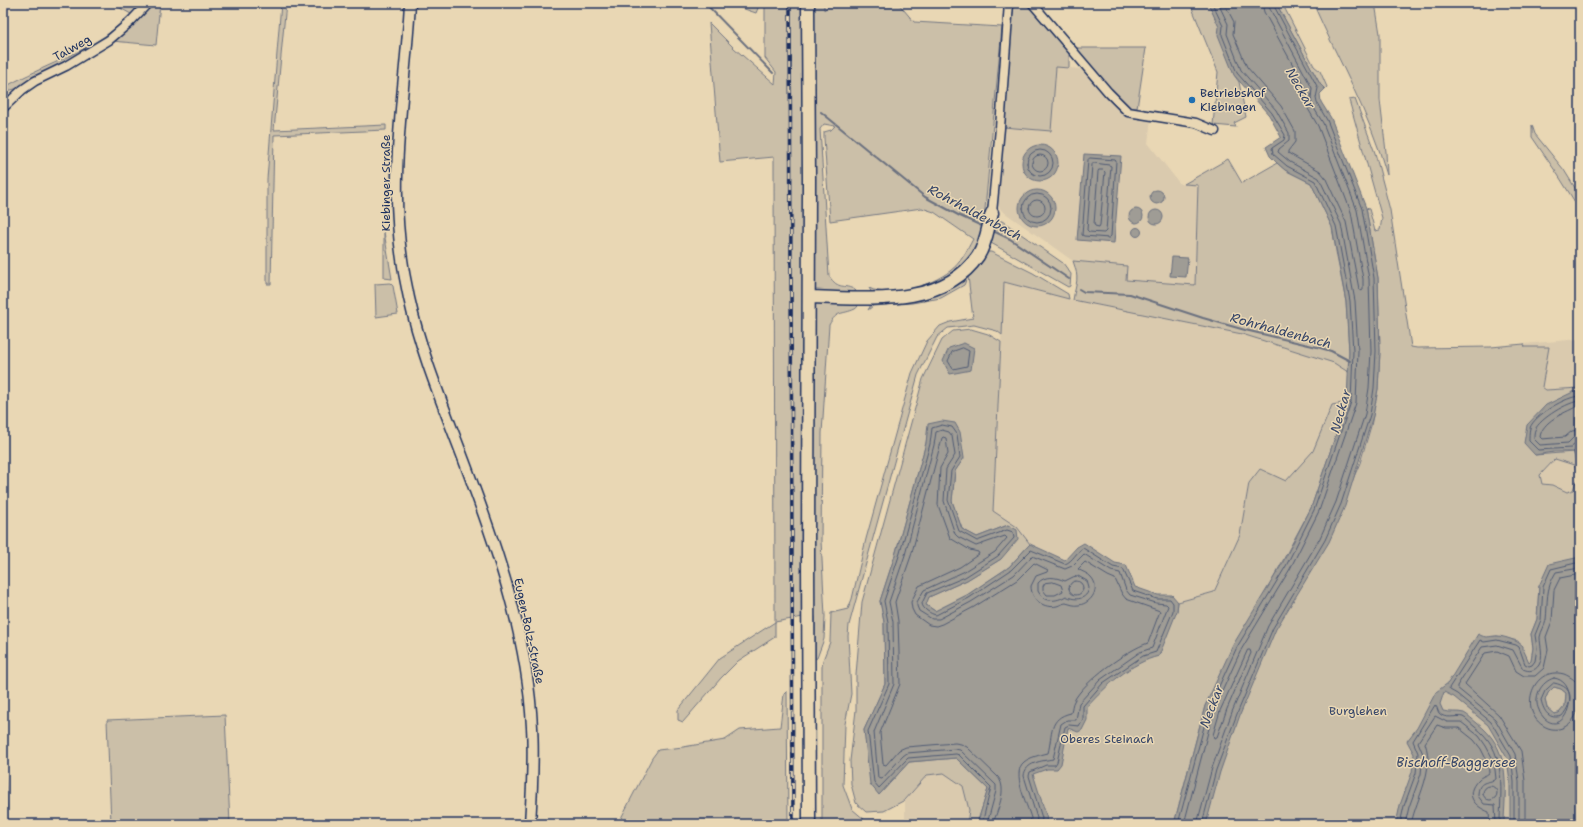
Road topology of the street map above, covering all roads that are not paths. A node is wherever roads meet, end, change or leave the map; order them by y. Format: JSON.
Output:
{"nodes":[{"id":1,"x":148,"y":3,"type":"edge"},
{"id":2,"x":410,"y":3,"type":"edge"},
{"id":3,"x":808,"y":3,"type":"edge"},
{"id":4,"x":1009,"y":3,"type":"edge"},
{"id":5,"x":1032,"y":3,"type":"edge"},
{"id":6,"x":3,"y":108,"type":"edge"},
{"id":7,"x":1216,"y":131,"type":"dead end"},
{"id":8,"x":991,"y":216,"type":"joint"},
{"id":9,"x":808,"y":297,"type":"junction"},
{"id":10,"x":460,"y":450,"type":"joint"},
{"id":11,"x":530,"y":824,"type":"edge"},
{"id":12,"x":809,"y":824,"type":"edge"}],
"edges":[{"from":1,"to":6,"type":"street","name":"Talweg"},
{"from":2,"to":10,"type":"street","name":"Kiebinger Straße"},
{"from":3,"to":9,"type":"main road"},
{"from":4,"to":8,"type":"street"},
{"from":5,"to":7,"type":"street"},
{"from":8,"to":9,"type":"main road"},
{"from":9,"to":12,"type":"main road"},
{"from":10,"to":11,"type":"street","name":"Eugen-Bolz-Straße"}]}
